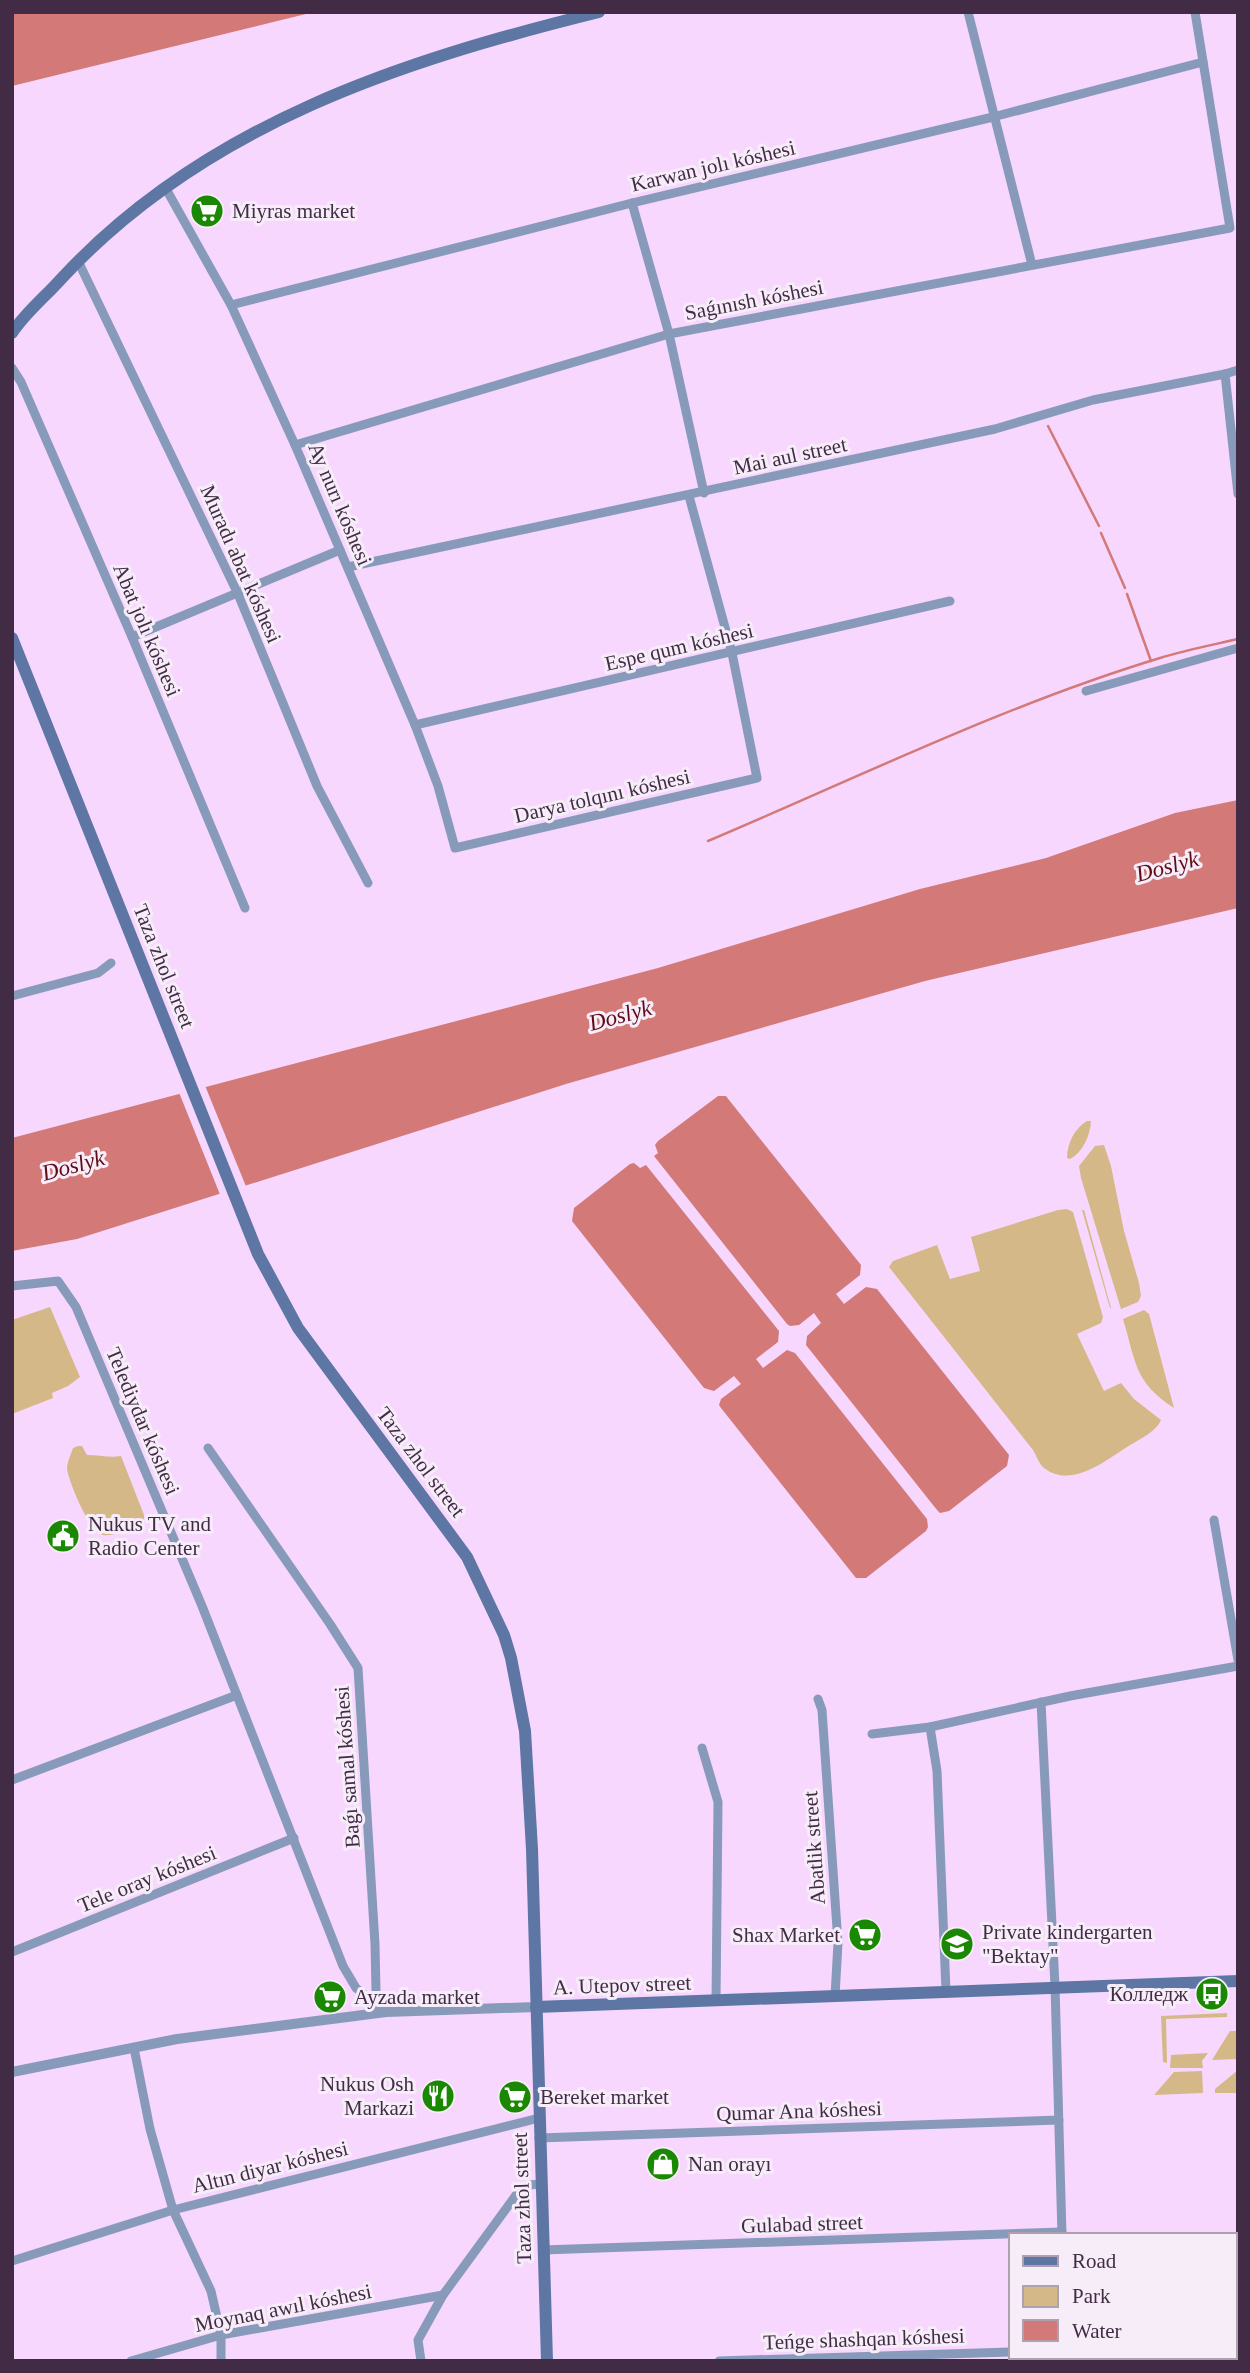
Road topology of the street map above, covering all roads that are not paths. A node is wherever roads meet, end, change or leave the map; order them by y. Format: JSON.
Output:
{"nodes":[{"id":1,"x":599,"y":12,"type":"edge"},
{"id":2,"x":968,"y":12,"type":"edge"},
{"id":3,"x":1195,"y":12,"type":"edge"},
{"id":4,"x":1203,"y":62,"type":"junction"},
{"id":5,"x":993,"y":117,"type":"junction"},
{"id":6,"x":165,"y":187,"type":"junction"},
{"id":7,"x":632,"y":203,"type":"junction"},
{"id":8,"x":78,"y":261,"type":"junction"},
{"id":9,"x":1032,"y":265,"type":"junction"},
{"id":10,"x":232,"y":305,"type":"junction"},
{"id":11,"x":13,"y":330,"type":"edge"},
{"id":12,"x":669,"y":334,"type":"junction"},
{"id":13,"x":12,"y":368,"type":"edge"},
{"id":14,"x":1238,"y":370,"type":"edge"},
{"id":15,"x":1225,"y":374,"type":"junction"},
{"id":16,"x":295,"y":445,"type":"junction"},
{"id":17,"x":704,"y":493,"type":"junction"},
{"id":18,"x":1238,"y":494,"type":"edge"},
{"id":19,"x":689,"y":496,"type":"junction"},
{"id":20,"x":340,"y":550,"type":"junction"},
{"id":21,"x":348,"y":568,"type":"junction"},
{"id":22,"x":238,"y":594,"type":"junction"},
{"id":23,"x":950,"y":601,"type":"dead end"},
{"id":24,"x":132,"y":637,"type":"junction"},
{"id":25,"x":14,"y":642,"type":"edge"},
{"id":26,"x":1238,"y":648,"type":"edge"},
{"id":27,"x":732,"y":653,"type":"junction"},
{"id":28,"x":1086,"y":691,"type":"dead end"},
{"id":29,"x":415,"y":726,"type":"junction"},
{"id":30,"x":455,"y":848,"type":"joint"},
{"id":31,"x":368,"y":883,"type":"dead end"},
{"id":32,"x":244,"y":908,"type":"dead end"},
{"id":33,"x":111,"y":963,"type":"dead end"},
{"id":34,"x":12,"y":996,"type":"edge"},
{"id":35,"x":12,"y":1286,"type":"edge"},
{"id":36,"x":208,"y":1448,"type":"dead end"},
{"id":37,"x":1214,"y":1520,"type":"dead end"},
{"id":38,"x":1238,"y":1660,"type":"edge"},
{"id":39,"x":1238,"y":1666,"type":"edge"},
{"id":40,"x":237,"y":1695,"type":"junction"},
{"id":41,"x":818,"y":1699,"type":"dead end"},
{"id":42,"x":1041,"y":1702,"type":"junction"},
{"id":43,"x":930,"y":1727,"type":"junction"},
{"id":44,"x":872,"y":1734,"type":"dead end"},
{"id":45,"x":702,"y":1748,"type":"dead end"},
{"id":46,"x":12,"y":1780,"type":"edge"},
{"id":47,"x":294,"y":1838,"type":"junction"},
{"id":48,"x":12,"y":1952,"type":"edge"},
{"id":49,"x":1238,"y":1981,"type":"edge"},
{"id":50,"x":1055,"y":1986,"type":"junction"},
{"id":51,"x":946,"y":1991,"type":"junction"},
{"id":52,"x":835,"y":1996,"type":"junction"},
{"id":53,"x":716,"y":2001,"type":"junction"},
{"id":54,"x":373,"y":2003,"type":"junction"},
{"id":55,"x":536,"y":2007,"type":"junction"},
{"id":56,"x":386,"y":2012,"type":"junction"},
{"id":57,"x":134,"y":2048,"type":"junction"},
{"id":58,"x":12,"y":2072,"type":"edge"},
{"id":59,"x":539,"y":2118,"type":"junction"},
{"id":60,"x":1059,"y":2120,"type":"junction"},
{"id":61,"x":540,"y":2138,"type":"junction"},
{"id":62,"x":541,"y":2184,"type":"junction"},
{"id":63,"x":173,"y":2210,"type":"junction"},
{"id":64,"x":1062,"y":2233,"type":"edge"},
{"id":65,"x":1009,"y":2236,"type":"edge"},
{"id":66,"x":543,"y":2250,"type":"junction"},
{"id":67,"x":12,"y":2261,"type":"edge"},
{"id":68,"x":443,"y":2295,"type":"junction"},
{"id":69,"x":221,"y":2335,"type":"junction"},
{"id":70,"x":1009,"y":2352,"type":"edge"},
{"id":71,"x":131,"y":2361,"type":"edge"},
{"id":72,"x":221,"y":2361,"type":"edge"},
{"id":73,"x":421,"y":2361,"type":"edge"},
{"id":74,"x":547,"y":2361,"type":"edge"},
{"id":75,"x":719,"y":2361,"type":"edge"}],
"edges":[{"from":1,"to":6,"type":"main road"},
{"from":2,"to":5,"type":"street"},
{"from":3,"to":4,"type":"street"},
{"from":4,"to":5,"type":"street","name":"Karwan jolı kóshesi"},
{"from":4,"to":9,"type":"street","name":"Saǵınısh kóshesi"},
{"from":5,"to":7,"type":"street","name":"Karwan jolı kóshesi"},
{"from":5,"to":9,"type":"street"},
{"from":6,"to":8,"type":"main road"},
{"from":6,"to":10,"type":"street","name":"Ay nurı kóshesi"},
{"from":7,"to":10,"type":"street","name":"Karwan jolı kóshesi"},
{"from":7,"to":12,"type":"street"},
{"from":8,"to":11,"type":"main road"},
{"from":8,"to":22,"type":"street","name":"Muradı abat kóshesi"},
{"from":9,"to":12,"type":"street","name":"Saǵınısh kóshesi"},
{"from":10,"to":16,"type":"street","name":"Ay nurı kóshesi"},
{"from":12,"to":16,"type":"street","name":"Saǵınısh kóshesi"},
{"from":12,"to":17,"type":"street"},
{"from":13,"to":24,"type":"street","name":"Abat jolı kóshesi"},
{"from":14,"to":15,"type":"street","name":"Mai aul street"},
{"from":15,"to":17,"type":"street","name":"Mai aul street"},
{"from":15,"to":18,"type":"street"},
{"from":16,"to":20,"type":"street","name":"Ay nurı kóshesi"},
{"from":17,"to":19,"type":"street","name":"Mai aul street"},
{"from":19,"to":21,"type":"street","name":"Mai aul street"},
{"from":19,"to":27,"type":"street"},
{"from":20,"to":21,"type":"street","name":"Ay nurı kóshesi"},
{"from":20,"to":22,"type":"street"},
{"from":21,"to":29,"type":"street","name":"Ay nurı kóshesi"},
{"from":22,"to":24,"type":"street"},
{"from":22,"to":31,"type":"street","name":"Muradı abat kóshesi"},
{"from":23,"to":27,"type":"street","name":"Espe qum kóshesi"},
{"from":24,"to":32,"type":"street","name":"Abat jolı kóshesi"},
{"from":25,"to":55,"type":"main road","name":"Taza zhol street"},
{"from":26,"to":28,"type":"street"},
{"from":27,"to":29,"type":"street","name":"Espe qum kóshesi"},
{"from":27,"to":30,"type":"street","name":"Darya tolqını kóshesi"},
{"from":29,"to":30,"type":"street","name":"Ay nurı kóshesi"},
{"from":33,"to":34,"type":"street"},
{"from":35,"to":40,"type":"street","name":"Telediydar kóshesi"},
{"from":36,"to":54,"type":"street","name":"Baǵı samal kóshesi"},
{"from":37,"to":38,"type":"street"},
{"from":39,"to":42,"type":"street"},
{"from":40,"to":46,"type":"street"},
{"from":40,"to":47,"type":"street","name":"Telediydar kóshesi"},
{"from":41,"to":52,"type":"street","name":"Abatlik street"},
{"from":42,"to":43,"type":"street"},
{"from":42,"to":50,"type":"street"},
{"from":43,"to":44,"type":"street"},
{"from":43,"to":51,"type":"street"},
{"from":45,"to":53,"type":"street"},
{"from":47,"to":48,"type":"street","name":"Tele oray kóshesi"},
{"from":47,"to":54,"type":"street","name":"Telediydar kóshesi"},
{"from":49,"to":50,"type":"main road","name":"A. Utepov street"},
{"from":50,"to":51,"type":"main road","name":"A. Utepov street"},
{"from":50,"to":60,"type":"street"},
{"from":51,"to":52,"type":"main road","name":"A. Utepov street"},
{"from":52,"to":53,"type":"main road","name":"A. Utepov street"},
{"from":53,"to":55,"type":"main road","name":"A. Utepov street"},
{"from":54,"to":56,"type":"street","name":"Telediydar kóshesi"},
{"from":55,"to":56,"type":"street","name":"A. Utepov street"},
{"from":55,"to":59,"type":"main road","name":"Taza zhol street"},
{"from":56,"to":57,"type":"street","name":"A. Utepov street"},
{"from":57,"to":58,"type":"street","name":"A. Utepov street"},
{"from":57,"to":63,"type":"street"},
{"from":59,"to":61,"type":"main road","name":"Taza zhol street"},
{"from":59,"to":63,"type":"street","name":"Altın diyar kóshesi"},
{"from":60,"to":61,"type":"street","name":"Qumar Ana kóshesi"},
{"from":60,"to":64,"type":"street"},
{"from":61,"to":62,"type":"main road","name":"Taza zhol street"},
{"from":62,"to":66,"type":"main road","name":"Taza zhol street"},
{"from":62,"to":68,"type":"street"},
{"from":63,"to":67,"type":"street","name":"Altın diyar kóshesi"},
{"from":63,"to":69,"type":"street"},
{"from":65,"to":66,"type":"street","name":"Gulabad street"},
{"from":66,"to":74,"type":"main road","name":"Taza zhol street"},
{"from":68,"to":69,"type":"street","name":"Moynaq awıl kóshesi"},
{"from":68,"to":73,"type":"street"},
{"from":69,"to":71,"type":"street","name":"Moynaq awıl kóshesi"},
{"from":69,"to":72,"type":"street"},
{"from":70,"to":75,"type":"street","name":"Teńge shashqan kóshesi"}]}
